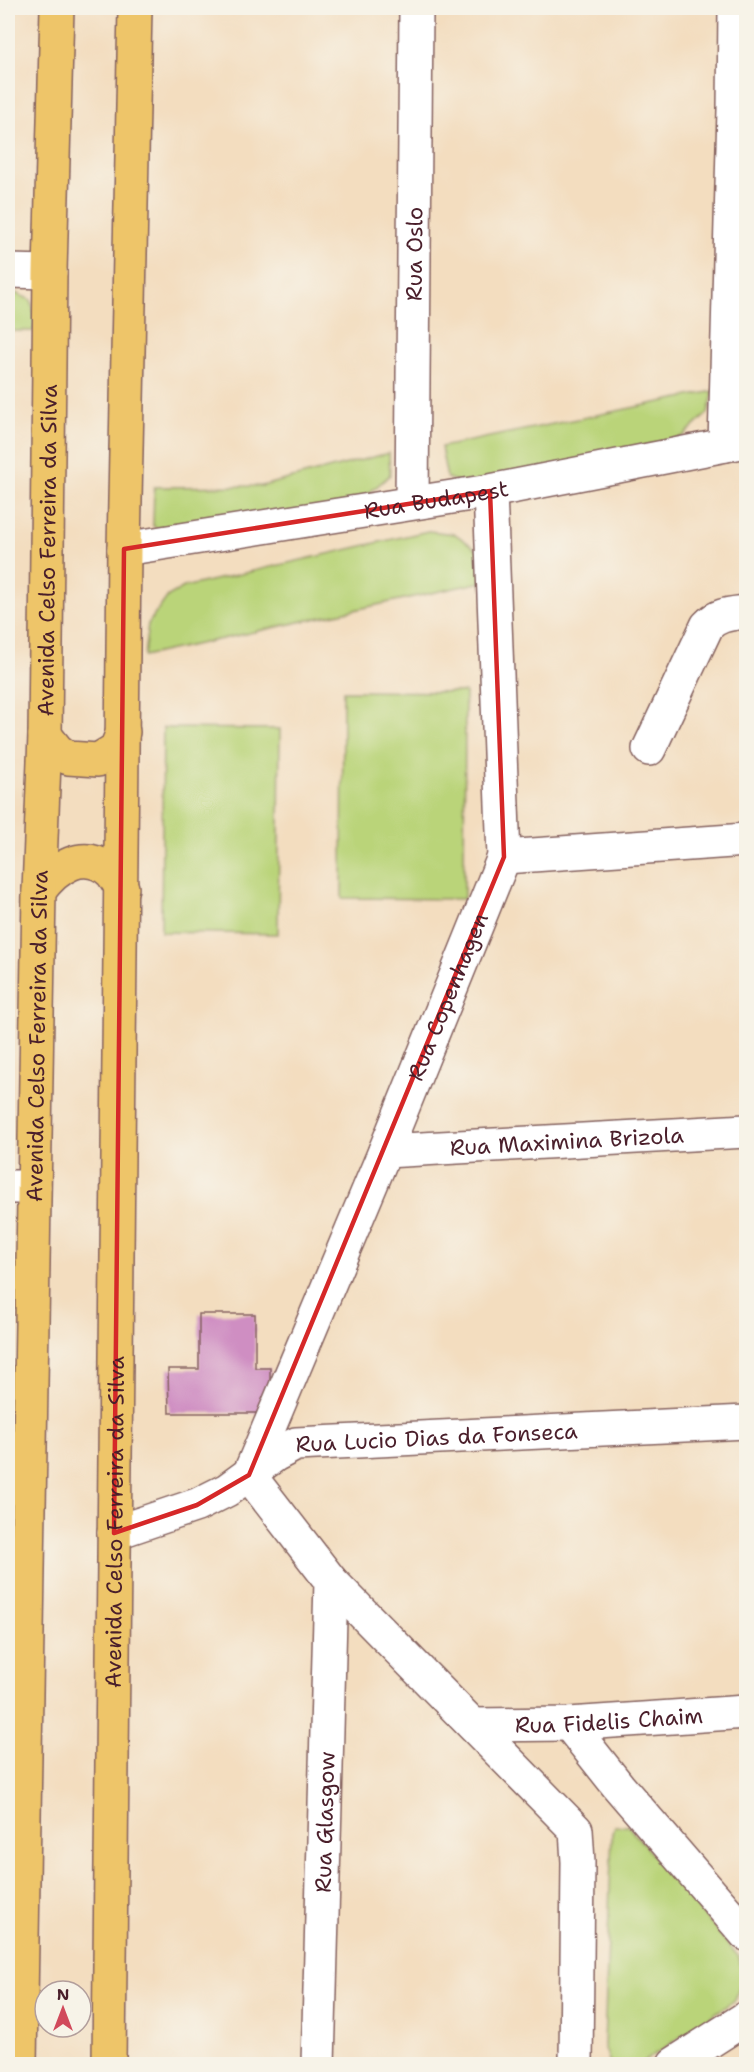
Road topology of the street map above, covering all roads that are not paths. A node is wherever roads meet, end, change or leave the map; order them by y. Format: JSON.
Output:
{"nodes":[{"id":1,"x":57,"y":8,"type":"edge"},
{"id":2,"x":135,"y":8,"type":"edge"},
{"id":3,"x":417,"y":8,"type":"edge"},
{"id":4,"x":735,"y":8,"type":"edge"},
{"id":5,"x":8,"y":271,"type":"edge"},
{"id":6,"x":50,"y":272,"type":"junction"},
{"id":7,"x":736,"y":443,"type":"edge"},
{"id":8,"x":490,"y":491,"type":"junction"},
{"id":9,"x":412,"y":502,"type":"junction"},
{"id":10,"x":124,"y":549,"type":"junction"},
{"id":11,"x":735,"y":613,"type":"edge"},
{"id":12,"x":123,"y":732,"type":"junction"},
{"id":13,"x":45,"y":735,"type":"junction"},
{"id":14,"x":649,"y":749,"type":"dead end"},
{"id":15,"x":747,"y":840,"type":"edge"},
{"id":16,"x":504,"y":857,"type":"junction"},
{"id":17,"x":122,"y":888,"type":"junction"},
{"id":18,"x":39,"y":891,"type":"junction"},
{"id":19,"x":747,"y":1131,"type":"edge"},
{"id":20,"x":385,"y":1151,"type":"junction"},
{"id":21,"x":21,"y":1187,"type":"edge"},
{"id":22,"x":747,"y":1422,"type":"edge"},
{"id":23,"x":249,"y":1475,"type":"junction"},
{"id":24,"x":114,"y":1533,"type":"junction"},
{"id":25,"x":331,"y":1581,"type":"junction"},
{"id":26,"x":747,"y":1712,"type":"edge"},
{"id":27,"x":473,"y":1725,"type":"junction"},
{"id":28,"x":569,"y":1725,"type":"junction"},
{"id":29,"x":747,"y":1934,"type":"edge"},
{"id":30,"x":747,"y":2018,"type":"edge"},
{"id":31,"x":20,"y":2064,"type":"edge"},
{"id":32,"x":109,"y":2064,"type":"edge"},
{"id":33,"x":318,"y":2064,"type":"edge"},
{"id":34,"x":576,"y":2064,"type":"edge"},
{"id":35,"x":674,"y":2064,"type":"edge"}],
"edges":[{"from":1,"to":6,"type":"main road","name":"Avenida Celso Ferreira da Silva"},
{"from":2,"to":10,"type":"main road","name":"Avenida Celso Ferreira da Silva"},
{"from":3,"to":9,"type":"street","name":"Rua Oslo"},
{"from":4,"to":7,"type":"street"},
{"from":5,"to":6,"type":"street"},
{"from":6,"to":13,"type":"main road","name":"Avenida Celso Ferreira da Silva"},
{"from":7,"to":8,"type":"street","name":"Rua Budapest"},
{"from":8,"to":9,"type":"street","name":"Rua Budapest"},
{"from":8,"to":16,"type":"street","name":"Rua Copenhagen"},
{"from":9,"to":10,"type":"street","name":"Rua Budapest"},
{"from":10,"to":12,"type":"main road","name":"Avenida Celso Ferreira da Silva"},
{"from":11,"to":14,"type":"street"},
{"from":12,"to":13,"type":"main road"},
{"from":12,"to":17,"type":"main road","name":"Avenida Celso Ferreira da Silva"},
{"from":13,"to":18,"type":"main road","name":"Avenida Celso Ferreira da Silva"},
{"from":15,"to":16,"type":"street"},
{"from":16,"to":20,"type":"street","name":"Rua Copenhagen"},
{"from":17,"to":18,"type":"main road"},
{"from":17,"to":24,"type":"main road","name":"Avenida Celso Ferreira da Silva"},
{"from":18,"to":21,"type":"main road","name":"Avenida Celso Ferreira da Silva"},
{"from":19,"to":20,"type":"street","name":"Rua Maximina Brizola"},
{"from":20,"to":23,"type":"street","name":"Rua Copenhagen"},
{"from":21,"to":31,"type":"main road","name":"Avenida Celso Ferreira da Silva"},
{"from":22,"to":23,"type":"street","name":"Rua Lucio Dias da Fonseca"},
{"from":23,"to":24,"type":"street","name":"Rua Lucio Dias da Fonseca"},
{"from":23,"to":25,"type":"street"},
{"from":24,"to":32,"type":"main road","name":"Avenida Celso Ferreira da Silva"},
{"from":25,"to":27,"type":"street"},
{"from":25,"to":33,"type":"street","name":"Rua Glasgow"},
{"from":26,"to":28,"type":"street","name":"Rua Fidelis Chaim"},
{"from":27,"to":28,"type":"street","name":"Rua Fidelis Chaim"},
{"from":27,"to":34,"type":"street"},
{"from":28,"to":29,"type":"street"},
{"from":30,"to":35,"type":"street"}]}
